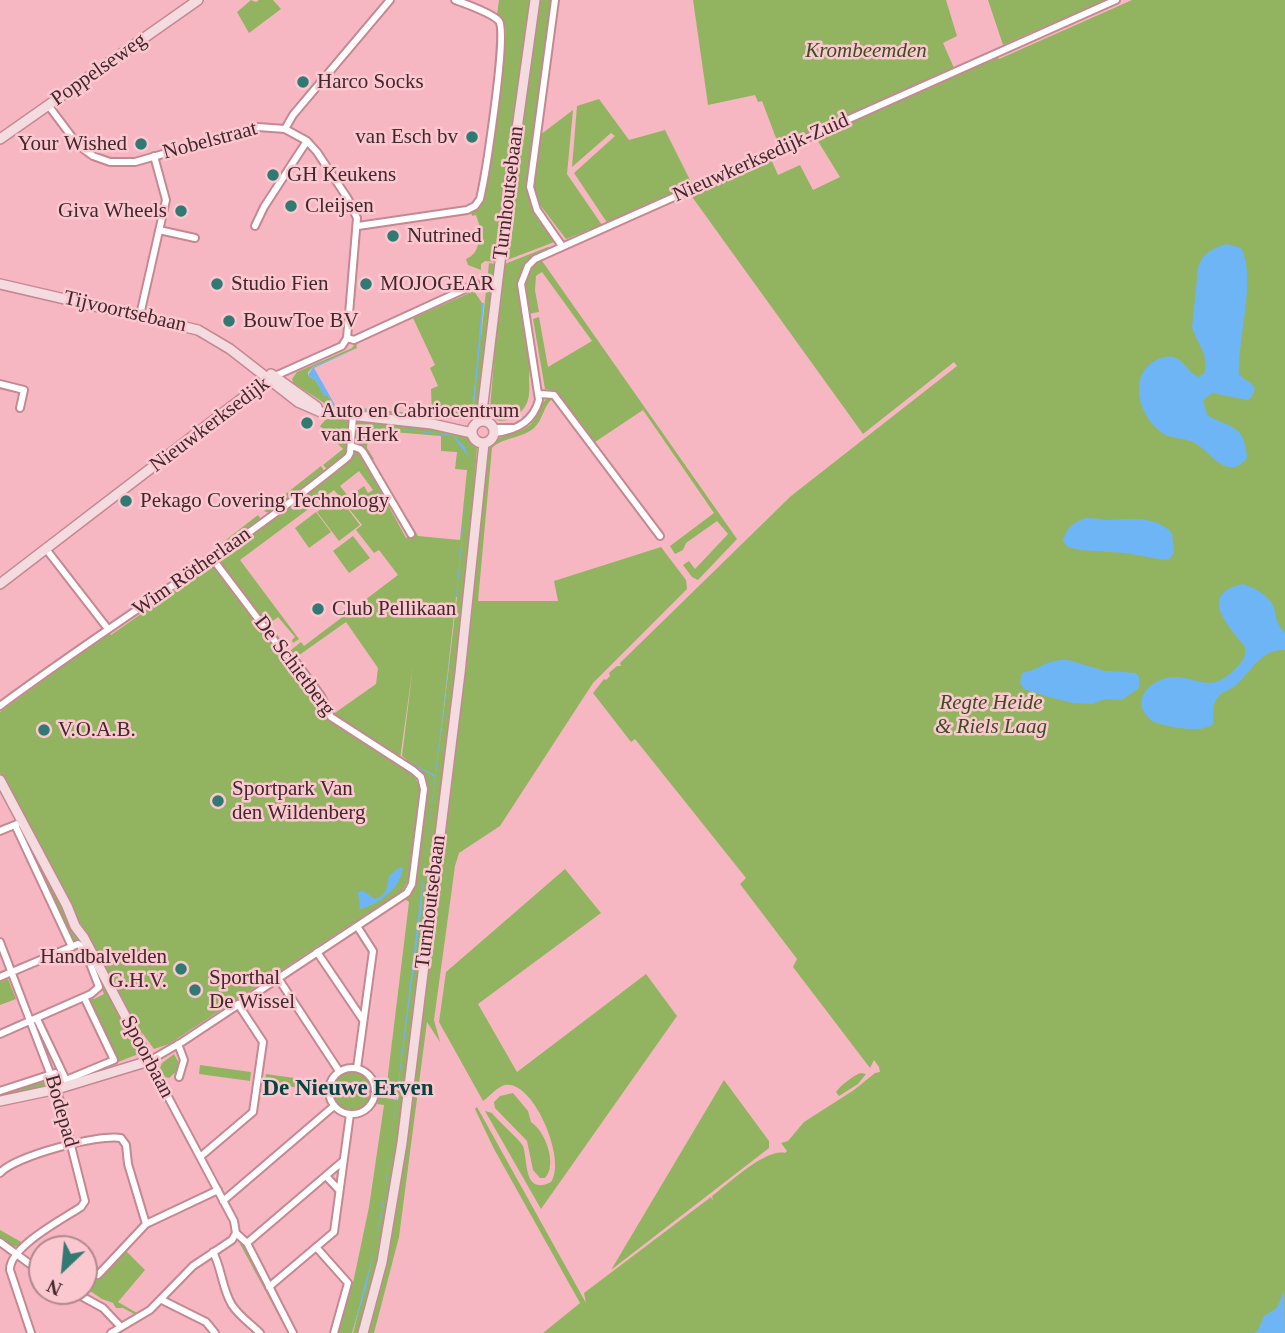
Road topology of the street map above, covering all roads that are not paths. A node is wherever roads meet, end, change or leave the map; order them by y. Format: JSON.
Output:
{"nodes":[{"id":1,"x":198,"y":0,"type":"edge"},
{"id":2,"x":390,"y":0,"type":"edge"},
{"id":3,"x":455,"y":0,"type":"edge"},
{"id":4,"x":535,"y":0,"type":"edge"},
{"id":5,"x":555,"y":0,"type":"edge"},
{"id":6,"x":1116,"y":0,"type":"edge"},
{"id":7,"x":48,"y":105,"type":"junction"},
{"id":8,"x":285,"y":129,"type":"junction"},
{"id":9,"x":0,"y":139,"type":"edge"},
{"id":10,"x":307,"y":141,"type":"junction"},
{"id":11,"x":155,"y":156,"type":"junction"},
{"id":12,"x":255,"y":226,"type":"dead end"},
{"id":13,"x":358,"y":226,"type":"junction"},
{"id":14,"x":159,"y":230,"type":"junction"},
{"id":15,"x":195,"y":238,"type":"dead end"},
{"id":16,"x":562,"y":246,"type":"junction"},
{"id":17,"x":0,"y":284,"type":"edge"},
{"id":18,"x":476,"y":284,"type":"dead end"},
{"id":19,"x":140,"y":316,"type":"junction"},
{"id":20,"x":347,"y":338,"type":"junction"},
{"id":21,"x":272,"y":378,"type":"junction"},
{"id":22,"x":0,"y":384,"type":"edge"},
{"id":23,"x":540,"y":394,"type":"junction"},
{"id":24,"x":20,"y":408,"type":"dead end"},
{"id":25,"x":352,"y":416,"type":"junction"},
{"id":26,"x":489,"y":426,"type":"junction"},
{"id":27,"x":472,"y":430,"type":"junction"},
{"id":28,"x":482,"y":443,"type":"junction"},
{"id":29,"x":351,"y":446,"type":"junction"},
{"id":30,"x":411,"y":534,"type":"dead end"},
{"id":31,"x":660,"y":536,"type":"dead end"},
{"id":32,"x":46,"y":548,"type":"junction"},
{"id":33,"x":212,"y":558,"type":"junction"},
{"id":34,"x":0,"y":584,"type":"edge"},
{"id":35,"x":108,"y":629,"type":"junction"},
{"id":36,"x":0,"y":706,"type":"edge"},
{"id":37,"x":0,"y":780,"type":"edge"},
{"id":38,"x":18,"y":823,"type":"junction"},
{"id":39,"x":0,"y":831,"type":"edge"},
{"id":40,"x":357,"y":926,"type":"junction"},
{"id":41,"x":0,"y":942,"type":"edge"},
{"id":42,"x":72,"y":947,"type":"junction"},
{"id":43,"x":317,"y":952,"type":"junction"},
{"id":44,"x":12,"y":973,"type":"junction"},
{"id":45,"x":0,"y":977,"type":"edge"},
{"id":46,"x":278,"y":978,"type":"junction"},
{"id":47,"x":84,"y":997,"type":"junction"},
{"id":48,"x":238,"y":1004,"type":"junction"},
{"id":49,"x":34,"y":1020,"type":"junction"},
{"id":50,"x":363,"y":1020,"type":"junction"},
{"id":51,"x":0,"y":1034,"type":"edge"},
{"id":52,"x":178,"y":1044,"type":"junction"},
{"id":53,"x":149,"y":1061,"type":"junction"},
{"id":54,"x":356,"y":1068,"type":"junction"},
{"id":55,"x":339,"y":1071,"type":"junction"},
{"id":56,"x":51,"y":1074,"type":"junction"},
{"id":57,"x":62,"y":1074,"type":"junction"},
{"id":58,"x":179,"y":1077,"type":"dead end"},
{"id":59,"x":57,"y":1089,"type":"junction"},
{"id":60,"x":0,"y":1091,"type":"edge"},
{"id":61,"x":0,"y":1101,"type":"edge"},
{"id":62,"x":334,"y":1106,"type":"junction"},
{"id":63,"x":350,"y":1114,"type":"junction"},
{"id":64,"x":71,"y":1144,"type":"junction"},
{"id":65,"x":200,"y":1157,"type":"junction"},
{"id":66,"x":344,"y":1161,"type":"junction"},
{"id":67,"x":0,"y":1173,"type":"edge"},
{"id":68,"x":326,"y":1175,"type":"junction"},
{"id":69,"x":218,"y":1190,"type":"junction"},
{"id":70,"x":339,"y":1190,"type":"junction"},
{"id":71,"x":223,"y":1201,"type":"junction"},
{"id":72,"x":146,"y":1224,"type":"junction"},
{"id":73,"x":236,"y":1233,"type":"junction"},
{"id":74,"x":0,"y":1242,"type":"edge"},
{"id":75,"x":247,"y":1244,"type":"junction"},
{"id":76,"x":316,"y":1247,"type":"junction"},
{"id":77,"x":213,"y":1252,"type":"junction"},
{"id":78,"x":16,"y":1253,"type":"junction"},
{"id":79,"x":28,"y":1262,"type":"edge"},
{"id":80,"x":98,"y":1275,"type":"dead end"},
{"id":81,"x":269,"y":1287,"type":"junction"},
{"id":82,"x":162,"y":1300,"type":"junction"},
{"id":83,"x":98,"y":1305,"type":"edge"},
{"id":84,"x":120,"y":1326,"type":"junction"},
{"id":85,"x":31,"y":1333,"type":"edge"},
{"id":86,"x":111,"y":1333,"type":"edge"},
{"id":87,"x":215,"y":1333,"type":"edge"},
{"id":88,"x":260,"y":1333,"type":"edge"},
{"id":89,"x":293,"y":1333,"type":"edge"},
{"id":90,"x":334,"y":1333,"type":"edge"},
{"id":91,"x":363,"y":1333,"type":"edge"}],
"edges":[{"from":1,"to":7,"type":"street","name":"Poppelseweg"},
{"from":2,"to":8,"type":"street"},
{"from":3,"to":13,"type":"street"},
{"from":4,"to":26,"type":"street","name":"Turnhoutsebaan"},
{"from":5,"to":16,"type":"street"},
{"from":6,"to":16,"type":"street","name":"Nieuwkerksedijk-Zuid"},
{"from":7,"to":9,"type":"street","name":"Poppelseweg"},
{"from":7,"to":11,"type":"street","name":"Nobelstraat"},
{"from":8,"to":10,"type":"street","name":"Nobelstraat"},
{"from":8,"to":11,"type":"street","name":"Nobelstraat"},
{"from":10,"to":12,"type":"street"},
{"from":10,"to":13,"type":"street","name":"Nobelstraat"},
{"from":11,"to":14,"type":"street"},
{"from":13,"to":20,"type":"street","name":"Nobelstraat"},
{"from":14,"to":15,"type":"street"},
{"from":14,"to":19,"type":"street"},
{"from":16,"to":23,"type":"street","name":"Nieuwkerksedijk-Zuid"},
{"from":17,"to":19,"type":"street","name":"Tijvoortsebaan"},
{"from":18,"to":20,"type":"street","name":"Nieuwkerksedijk"},
{"from":19,"to":21,"type":"street","name":"Tijvoortsebaan"},
{"from":20,"to":21,"type":"street","name":"Nieuwkerksedijk"},
{"from":21,"to":25,"type":"street","name":"Tijvoortsebaan"},
{"from":21,"to":32,"type":"street","name":"Nieuwkerksedijk"},
{"from":22,"to":24,"type":"street"},
{"from":23,"to":26,"type":"street"},
{"from":23,"to":31,"type":"street"},
{"from":25,"to":27,"type":"street","name":"Tijvoortsebaan"},
{"from":25,"to":29,"type":"street"},
{"from":26,"to":27,"type":"street"},
{"from":26,"to":28,"type":"street"},
{"from":27,"to":28,"type":"street"},
{"from":28,"to":91,"type":"street","name":"Turnhoutsebaan"},
{"from":29,"to":30,"type":"street"},
{"from":29,"to":33,"type":"street","name":"Wim Rötherlaan"},
{"from":32,"to":34,"type":"street","name":"Nieuwkerksedijk"},
{"from":32,"to":35,"type":"street"},
{"from":33,"to":35,"type":"street","name":"Wim Rötherlaan"},
{"from":33,"to":40,"type":"street","name":"De Schietberg"},
{"from":35,"to":36,"type":"street","name":"Wim Rötherlaan"},
{"from":37,"to":38,"type":"street","name":"Spoorbaan"},
{"from":38,"to":39,"type":"street"},
{"from":38,"to":42,"type":"street","name":"Spoorbaan"},
{"from":38,"to":53,"type":"street","name":"Spoorbaan"},
{"from":40,"to":43,"type":"street","name":"De Schietberg"},
{"from":40,"to":50,"type":"street"},
{"from":41,"to":44,"type":"street","name":"Bodepad"},
{"from":42,"to":44,"type":"street"},
{"from":42,"to":47,"type":"street","name":"Spoorbaan"},
{"from":43,"to":46,"type":"street","name":"De Schietberg"},
{"from":43,"to":50,"type":"street"},
{"from":44,"to":45,"type":"street"},
{"from":44,"to":49,"type":"street","name":"Bodepad"},
{"from":46,"to":48,"type":"street","name":"De Schietberg"},
{"from":46,"to":55,"type":"street"},
{"from":47,"to":49,"type":"street"},
{"from":47,"to":57,"type":"street","name":"Spoorbaan"},
{"from":48,"to":52,"type":"street","name":"De Schietberg"},
{"from":48,"to":65,"type":"street"},
{"from":49,"to":51,"type":"street"},
{"from":49,"to":56,"type":"street","name":"Bodepad"},
{"from":49,"to":57,"type":"street","name":"Bodepad"},
{"from":50,"to":54,"type":"street"},
{"from":52,"to":53,"type":"street","name":"De Schietberg"},
{"from":52,"to":58,"type":"street"},
{"from":53,"to":59,"type":"street"},
{"from":53,"to":65,"type":"street","name":"Spoorbaan"},
{"from":54,"to":55,"type":"street"},
{"from":54,"to":63,"type":"street"},
{"from":55,"to":62,"type":"street"},
{"from":56,"to":57,"type":"street"},
{"from":56,"to":59,"type":"street","name":"Bodepad"},
{"from":56,"to":60,"type":"street"},
{"from":59,"to":61,"type":"street"},
{"from":59,"to":64,"type":"street","name":"Bodepad"},
{"from":62,"to":63,"type":"street"},
{"from":62,"to":71,"type":"street"},
{"from":63,"to":66,"type":"street"},
{"from":64,"to":67,"type":"street"},
{"from":64,"to":72,"type":"street"},
{"from":64,"to":78,"type":"street","name":"Bodepad"},
{"from":65,"to":69,"type":"street","name":"Spoorbaan"},
{"from":66,"to":68,"type":"street"},
{"from":66,"to":70,"type":"street"},
{"from":68,"to":70,"type":"street"},
{"from":68,"to":75,"type":"street"},
{"from":69,"to":71,"type":"street","name":"Spoorbaan"},
{"from":69,"to":72,"type":"street"},
{"from":70,"to":76,"type":"street"},
{"from":71,"to":73,"type":"street","name":"Spoorbaan"},
{"from":72,"to":80,"type":"street"},
{"from":73,"to":75,"type":"street","name":"Spoorbaan"},
{"from":73,"to":77,"type":"street"},
{"from":74,"to":78,"type":"street"},
{"from":75,"to":81,"type":"street","name":"Spoorbaan"},
{"from":76,"to":81,"type":"street"},
{"from":76,"to":90,"type":"street"},
{"from":77,"to":82,"type":"street"},
{"from":77,"to":88,"type":"street"},
{"from":78,"to":79,"type":"street"},
{"from":78,"to":85,"type":"street"},
{"from":81,"to":89,"type":"street","name":"Spoorbaan"},
{"from":82,"to":84,"type":"street"},
{"from":82,"to":87,"type":"street"},
{"from":83,"to":84,"type":"street"},
{"from":84,"to":86,"type":"street"}]}
